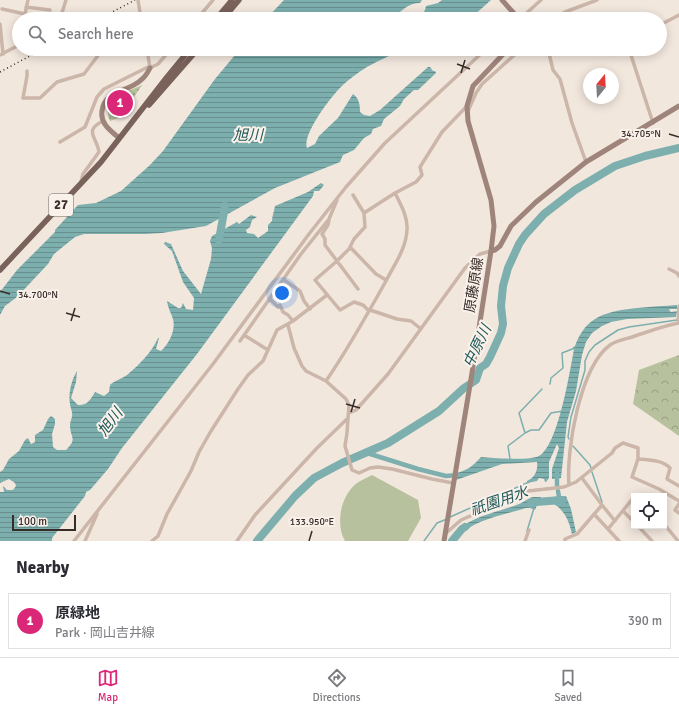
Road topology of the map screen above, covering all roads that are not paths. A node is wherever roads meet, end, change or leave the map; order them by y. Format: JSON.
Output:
{"nodes":[{"id":1,"x":28,"y":0,"type":"edge"},
{"id":2,"x":66,"y":0,"type":"edge"},
{"id":3,"x":138,"y":0,"type":"edge"},
{"id":4,"x":213,"y":0,"type":"edge"},
{"id":5,"x":232,"y":0,"type":"edge"},
{"id":6,"x":239,"y":0,"type":"edge"},
{"id":7,"x":502,"y":0,"type":"edge"},
{"id":8,"x":541,"y":0,"type":"edge"},
{"id":9,"x":597,"y":0,"type":"edge"},
{"id":10,"x":26,"y":7,"type":"junction"},
{"id":11,"x":2,"y":9,"type":"dead end"},
{"id":12,"x":50,"y":10,"type":"dead end"},
{"id":13,"x":16,"y":12,"type":"edge"},
{"id":14,"x":25,"y":12,"type":"edge"},
{"id":15,"x":62,"y":12,"type":"edge"},
{"id":16,"x":140,"y":12,"type":"edge"},
{"id":17,"x":203,"y":12,"type":"edge"},
{"id":18,"x":222,"y":12,"type":"edge"},
{"id":19,"x":229,"y":12,"type":"edge"},
{"id":20,"x":513,"y":12,"type":"edge"},
{"id":21,"x":526,"y":12,"type":"edge"},
{"id":22,"x":565,"y":12,"type":"edge"},
{"id":23,"x":679,"y":16,"type":"edge"},
{"id":24,"x":667,"y":22,"type":"edge"},
{"id":25,"x":0,"y":24,"type":"edge"},
{"id":26,"x":12,"y":49,"type":"edge"},
{"id":27,"x":1,"y":55,"type":"edge"},
{"id":28,"x":98,"y":56,"type":"edge"},
{"id":29,"x":148,"y":56,"type":"edge"},
{"id":30,"x":165,"y":56,"type":"edge"},
{"id":31,"x":184,"y":56,"type":"edge"},
{"id":32,"x":192,"y":56,"type":"edge"},
{"id":33,"x":478,"y":56,"type":"edge"},
{"id":34,"x":501,"y":56,"type":"edge"},
{"id":35,"x":513,"y":56,"type":"edge"},
{"id":36,"x":550,"y":56,"type":"edge"},
{"id":37,"x":631,"y":56,"type":"edge"},
{"id":38,"x":150,"y":67,"type":"junction"},
{"id":39,"x":26,"y":71,"type":"dead end"},
{"id":40,"x":467,"y":106,"type":"junction"},
{"id":41,"x":679,"y":106,"type":"edge"},
{"id":42,"x":466,"y":114,"type":"junction"},
{"id":43,"x":103,"y":121,"type":"junction"},
{"id":44,"x":652,"y":123,"type":"junction"},
{"id":45,"x":119,"y":138,"type":"junction"},
{"id":46,"x":60,"y":142,"type":"dead end"},
{"id":47,"x":586,"y":162,"type":"junction"},
{"id":48,"x":80,"y":184,"type":"junction"},
{"id":49,"x":395,"y":193,"type":"junction"},
{"id":50,"x":353,"y":195,"type":"dead end"},
{"id":51,"x":338,"y":197,"type":"junction"},
{"id":52,"x":364,"y":213,"type":"junction"},
{"id":53,"x":329,"y":219,"type":"junction"},
{"id":54,"x":350,"y":248,"type":"junction"},
{"id":55,"x":491,"y":251,"type":"junction"},
{"id":56,"x":337,"y":261,"type":"junction"},
{"id":57,"x":669,"y":269,"type":"dead end"},
{"id":58,"x":0,"y":270,"type":"edge"},
{"id":59,"x":679,"y":276,"type":"edge"},
{"id":60,"x":284,"y":280,"type":"junction"},
{"id":61,"x":386,"y":280,"type":"junction"},
{"id":62,"x":358,"y":289,"type":"dead end"},
{"id":63,"x":327,"y":295,"type":"junction"},
{"id":64,"x":270,"y":299,"type":"junction"},
{"id":65,"x":679,"y":306,"type":"edge"},
{"id":66,"x":310,"y":309,"type":"junction"},
{"id":67,"x":370,"y":310,"type":"junction"},
{"id":68,"x":293,"y":321,"type":"junction"},
{"id":69,"x":678,"y":322,"type":"edge"},
{"id":70,"x":288,"y":325,"type":"junction"},
{"id":71,"x":421,"y":329,"type":"junction"},
{"id":72,"x":244,"y":335,"type":"junction"},
{"id":73,"x":240,"y":341,"type":"dead end"},
{"id":74,"x":268,"y":350,"type":"junction"},
{"id":75,"x":326,"y":381,"type":"junction"},
{"id":76,"x":349,"y":413,"type":"junction"},
{"id":77,"x":348,"y":418,"type":"junction"},
{"id":78,"x":638,"y":459,"type":"junction"},
{"id":79,"x":582,"y":478,"type":"junction"},
{"id":80,"x":453,"y":481,"type":"junction"},
{"id":81,"x":569,"y":485,"type":"junction"},
{"id":82,"x":679,"y":486,"type":"edge"},
{"id":83,"x":631,"y":501,"type":"edge"},
{"id":84,"x":679,"y":503,"type":"edge"},
{"id":85,"x":602,"y":505,"type":"junction"},
{"id":86,"x":99,"y":510,"type":"junction"},
{"id":87,"x":623,"y":511,"type":"junction"},
{"id":88,"x":679,"y":513,"type":"edge"},
{"id":89,"x":594,"y":514,"type":"junction"},
{"id":90,"x":631,"y":519,"type":"edge"},
{"id":91,"x":615,"y":521,"type":"junction"},
{"id":92,"x":667,"y":528,"type":"edge"},
{"id":93,"x":608,"y":529,"type":"junction"},
{"id":94,"x":641,"y":529,"type":"edge"},
{"id":95,"x":529,"y":530,"type":"dead end"},
{"id":96,"x":444,"y":535,"type":"junction"},
{"id":97,"x":74,"y":541,"type":"edge"},
{"id":98,"x":84,"y":541,"type":"edge"},
{"id":99,"x":152,"y":541,"type":"edge"},
{"id":100,"x":237,"y":541,"type":"edge"},
{"id":101,"x":444,"y":541,"type":"edge"},
{"id":102,"x":525,"y":541,"type":"edge"},
{"id":103,"x":565,"y":541,"type":"edge"},
{"id":104,"x":619,"y":541,"type":"edge"},
{"id":105,"x":652,"y":541,"type":"edge"},
{"id":106,"x":678,"y":541,"type":"edge"}],
"edges":[{"from":1,"to":10,"type":"street"},
{"from":2,"to":15,"type":"street"},
{"from":3,"to":16,"type":"street"},
{"from":4,"to":17,"type":"street"},
{"from":5,"to":18,"type":"main road"},
{"from":6,"to":19,"type":"main road"},
{"from":7,"to":20,"type":"main road"},
{"from":8,"to":21,"type":"street"},
{"from":9,"to":22,"type":"street"},
{"from":10,"to":12,"type":"street"},
{"from":10,"to":14,"type":"street"},
{"from":11,"to":13,"type":"street"},
{"from":23,"to":24,"type":"street"},
{"from":25,"to":27,"type":"street"},
{"from":26,"to":27,"type":"street"},
{"from":28,"to":39,"type":"street"},
{"from":29,"to":38,"type":"street"},
{"from":30,"to":38,"type":"street"},
{"from":31,"to":45,"type":"main road","number":"27"},
{"from":32,"to":45,"type":"main road","number":"27"},
{"from":33,"to":51,"type":"street"},
{"from":34,"to":40,"type":"main road","name":"原藤原線"},
{"from":35,"to":42,"type":"street"},
{"from":36,"to":47,"type":"street"},
{"from":37,"to":44,"type":"street"},
{"from":38,"to":43,"type":"main road"},
{"from":38,"to":46,"type":"street"},
{"from":40,"to":42,"type":"main road","name":"原藤原線"},
{"from":40,"to":49,"type":"street"},
{"from":41,"to":44,"type":"main road"},
{"from":42,"to":55,"type":"main road","name":"原藤原線"},
{"from":43,"to":45,"type":"main road"},
{"from":43,"to":48,"type":"street"},
{"from":44,"to":47,"type":"main road"},
{"from":45,"to":48,"type":"main road","number":"27"},
{"from":47,"to":55,"type":"main road"},
{"from":48,"to":58,"type":"main road","number":"27"},
{"from":49,"to":52,"type":"street"},
{"from":49,"to":61,"type":"street"},
{"from":50,"to":52,"type":"street"},
{"from":51,"to":53,"type":"street"},
{"from":51,"to":86,"type":"street"},
{"from":52,"to":54,"type":"street"},
{"from":53,"to":56,"type":"street"},
{"from":53,"to":60,"type":"street"},
{"from":54,"to":56,"type":"street"},
{"from":54,"to":61,"type":"street"},
{"from":55,"to":71,"type":"street"},
{"from":55,"to":80,"type":"main road","name":"原藤原線"},
{"from":56,"to":62,"type":"street"},
{"from":56,"to":63,"type":"street"},
{"from":57,"to":59,"type":"street"},
{"from":60,"to":64,"type":"street"},
{"from":60,"to":66,"type":"street"},
{"from":61,"to":67,"type":"street"},
{"from":63,"to":66,"type":"street"},
{"from":63,"to":67,"type":"street"},
{"from":64,"to":68,"type":"street"},
{"from":64,"to":72,"type":"street"},
{"from":65,"to":69,"type":"street"},
{"from":66,"to":68,"type":"street"},
{"from":67,"to":71,"type":"street"},
{"from":67,"to":75,"type":"street"},
{"from":68,"to":70,"type":"street"},
{"from":69,"to":81,"type":"street"},
{"from":70,"to":74,"type":"street"},
{"from":70,"to":75,"type":"street"},
{"from":71,"to":76,"type":"street"},
{"from":72,"to":73,"type":"street"},
{"from":72,"to":74,"type":"street"},
{"from":74,"to":99,"type":"street"},
{"from":75,"to":76,"type":"street"},
{"from":76,"to":77,"type":"street"},
{"from":77,"to":80,"type":"street"},
{"from":77,"to":100,"type":"street"},
{"from":78,"to":79,"type":"street"},
{"from":78,"to":82,"type":"street"},
{"from":78,"to":84,"type":"street"},
{"from":79,"to":81,"type":"street"},
{"from":79,"to":85,"type":"street"},
{"from":80,"to":96,"type":"main road","name":"原藤原線"},
{"from":81,"to":96,"type":"street"},
{"from":83,"to":87,"type":"street"},
{"from":84,"to":88,"type":"street"},
{"from":85,"to":89,"type":"street"},
{"from":85,"to":91,"type":"street"},
{"from":86,"to":97,"type":"street"},
{"from":86,"to":98,"type":"street"},
{"from":87,"to":90,"type":"street"},
{"from":87,"to":91,"type":"street"},
{"from":89,"to":93,"type":"street"},
{"from":89,"to":103,"type":"street"},
{"from":91,"to":93,"type":"street"},
{"from":92,"to":106,"type":"street"},
{"from":93,"to":104,"type":"street"},
{"from":94,"to":105,"type":"street"},
{"from":95,"to":102,"type":"street"},
{"from":96,"to":101,"type":"main road","name":"原藤原線"}]}
